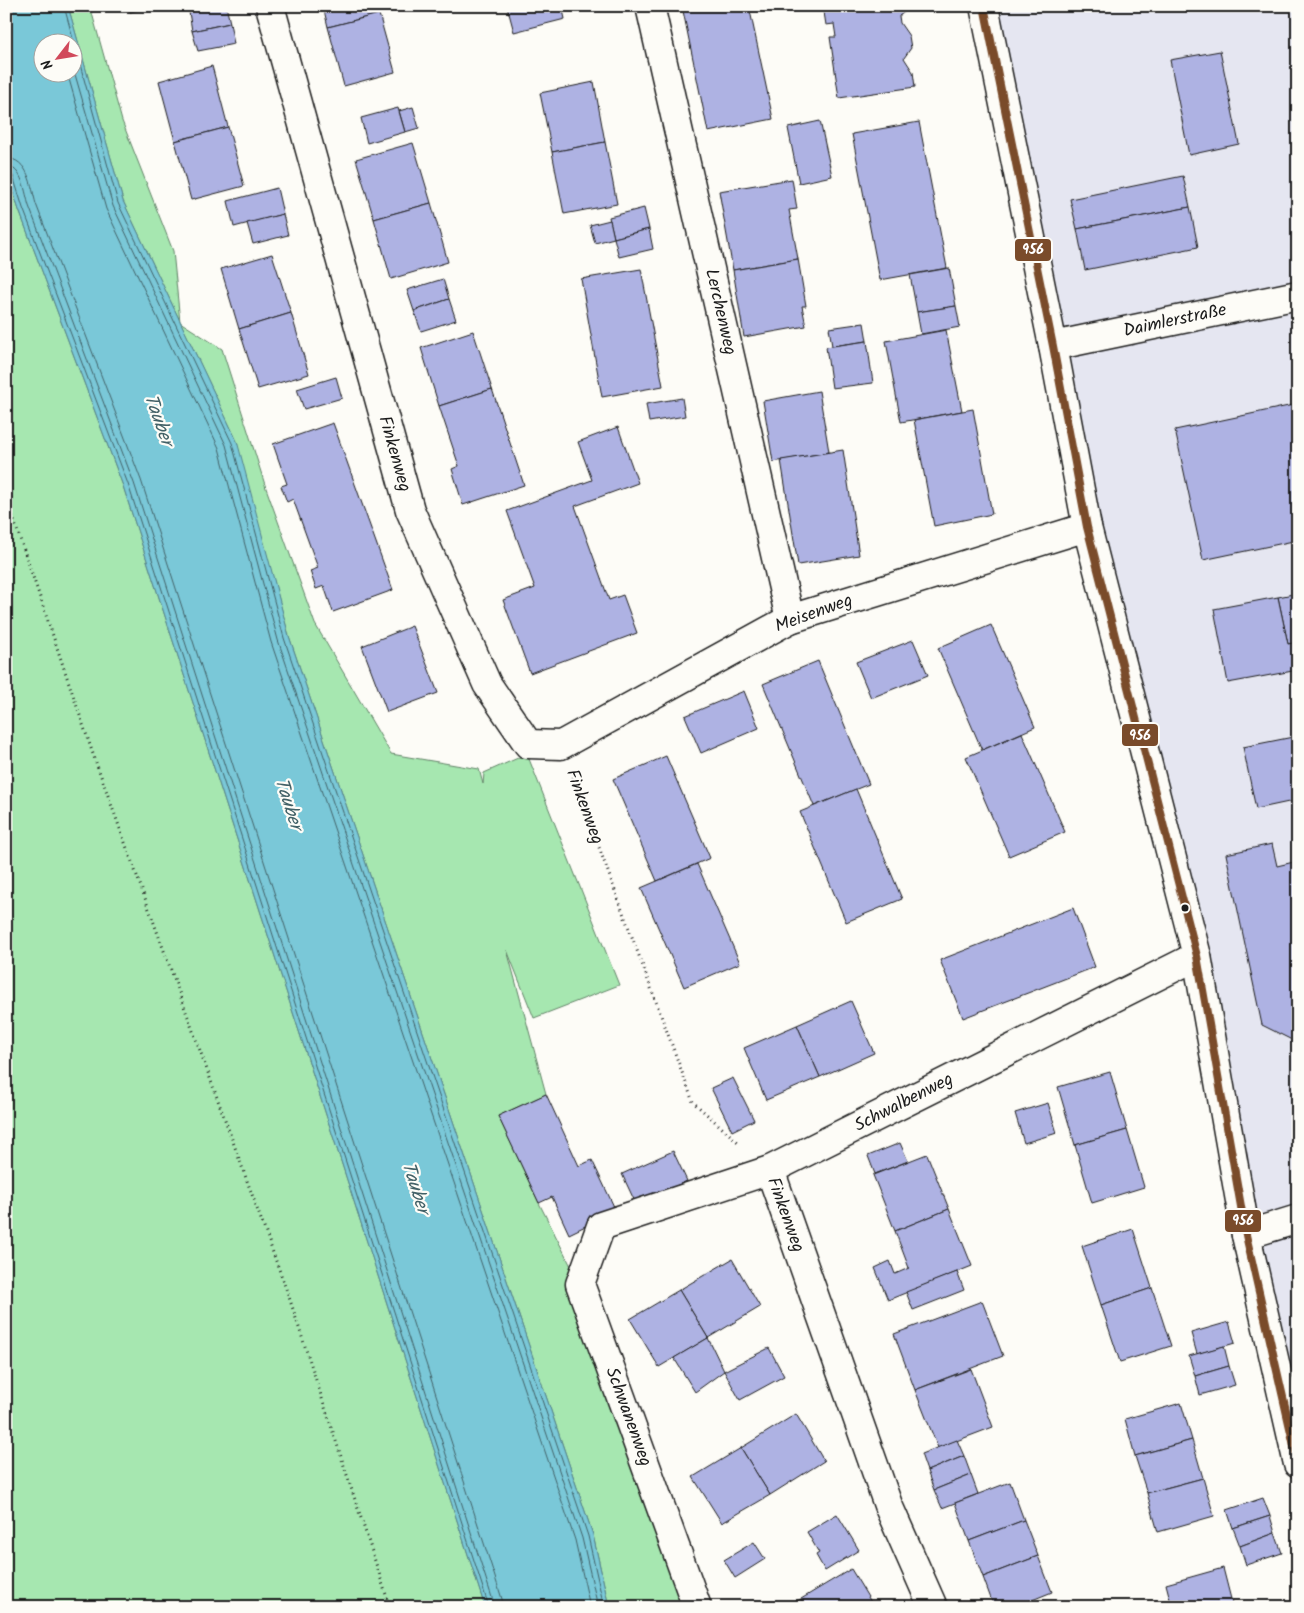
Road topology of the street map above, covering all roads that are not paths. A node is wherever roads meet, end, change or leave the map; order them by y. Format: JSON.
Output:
{"nodes":[{"id":1,"x":270,"y":6,"type":"edge"},
{"id":2,"x":650,"y":6,"type":"edge"},
{"id":3,"x":984,"y":6,"type":"edge"},
{"id":4,"x":1298,"y":295,"type":"edge"},
{"id":5,"x":1053,"y":346,"type":"junction"},
{"id":6,"x":1087,"y":527,"type":"junction"},
{"id":7,"x":790,"y":619,"type":"junction"},
{"id":8,"x":561,"y":745,"type":"joint"},
{"id":9,"x":1197,"y":956,"type":"junction"},
{"id":10,"x":770,"y":1170,"type":"junction"},
{"id":11,"x":1298,"y":1219,"type":"edge"},
{"id":12,"x":601,"y":1226,"type":"joint"},
{"id":13,"x":1246,"y":1236,"type":"junction"},
{"id":14,"x":1298,"y":1464,"type":"edge"},
{"id":15,"x":697,"y":1607,"type":"edge"},
{"id":16,"x":933,"y":1607,"type":"edge"}],
"edges":[{"from":1,"to":8,"type":"street","name":"Finkenweg"},
{"from":2,"to":7,"type":"street","name":"Lerchenweg"},
{"from":3,"to":5,"type":"street"},
{"from":4,"to":5,"type":"street","name":"Daimlerstraße"},
{"from":5,"to":6,"type":"street"},
{"from":6,"to":7,"type":"street","name":"Meisenweg"},
{"from":6,"to":9,"type":"street"},
{"from":7,"to":8,"type":"street","name":"Meisenweg"},
{"from":9,"to":10,"type":"street","name":"Schwalbenweg"},
{"from":9,"to":13,"type":"street"},
{"from":10,"to":12,"type":"street","name":"Schwalbenweg"},
{"from":10,"to":16,"type":"street","name":"Finkenweg"},
{"from":11,"to":13,"type":"street"},
{"from":12,"to":15,"type":"street","name":"Schwanenweg"},
{"from":13,"to":14,"type":"street"}]}
